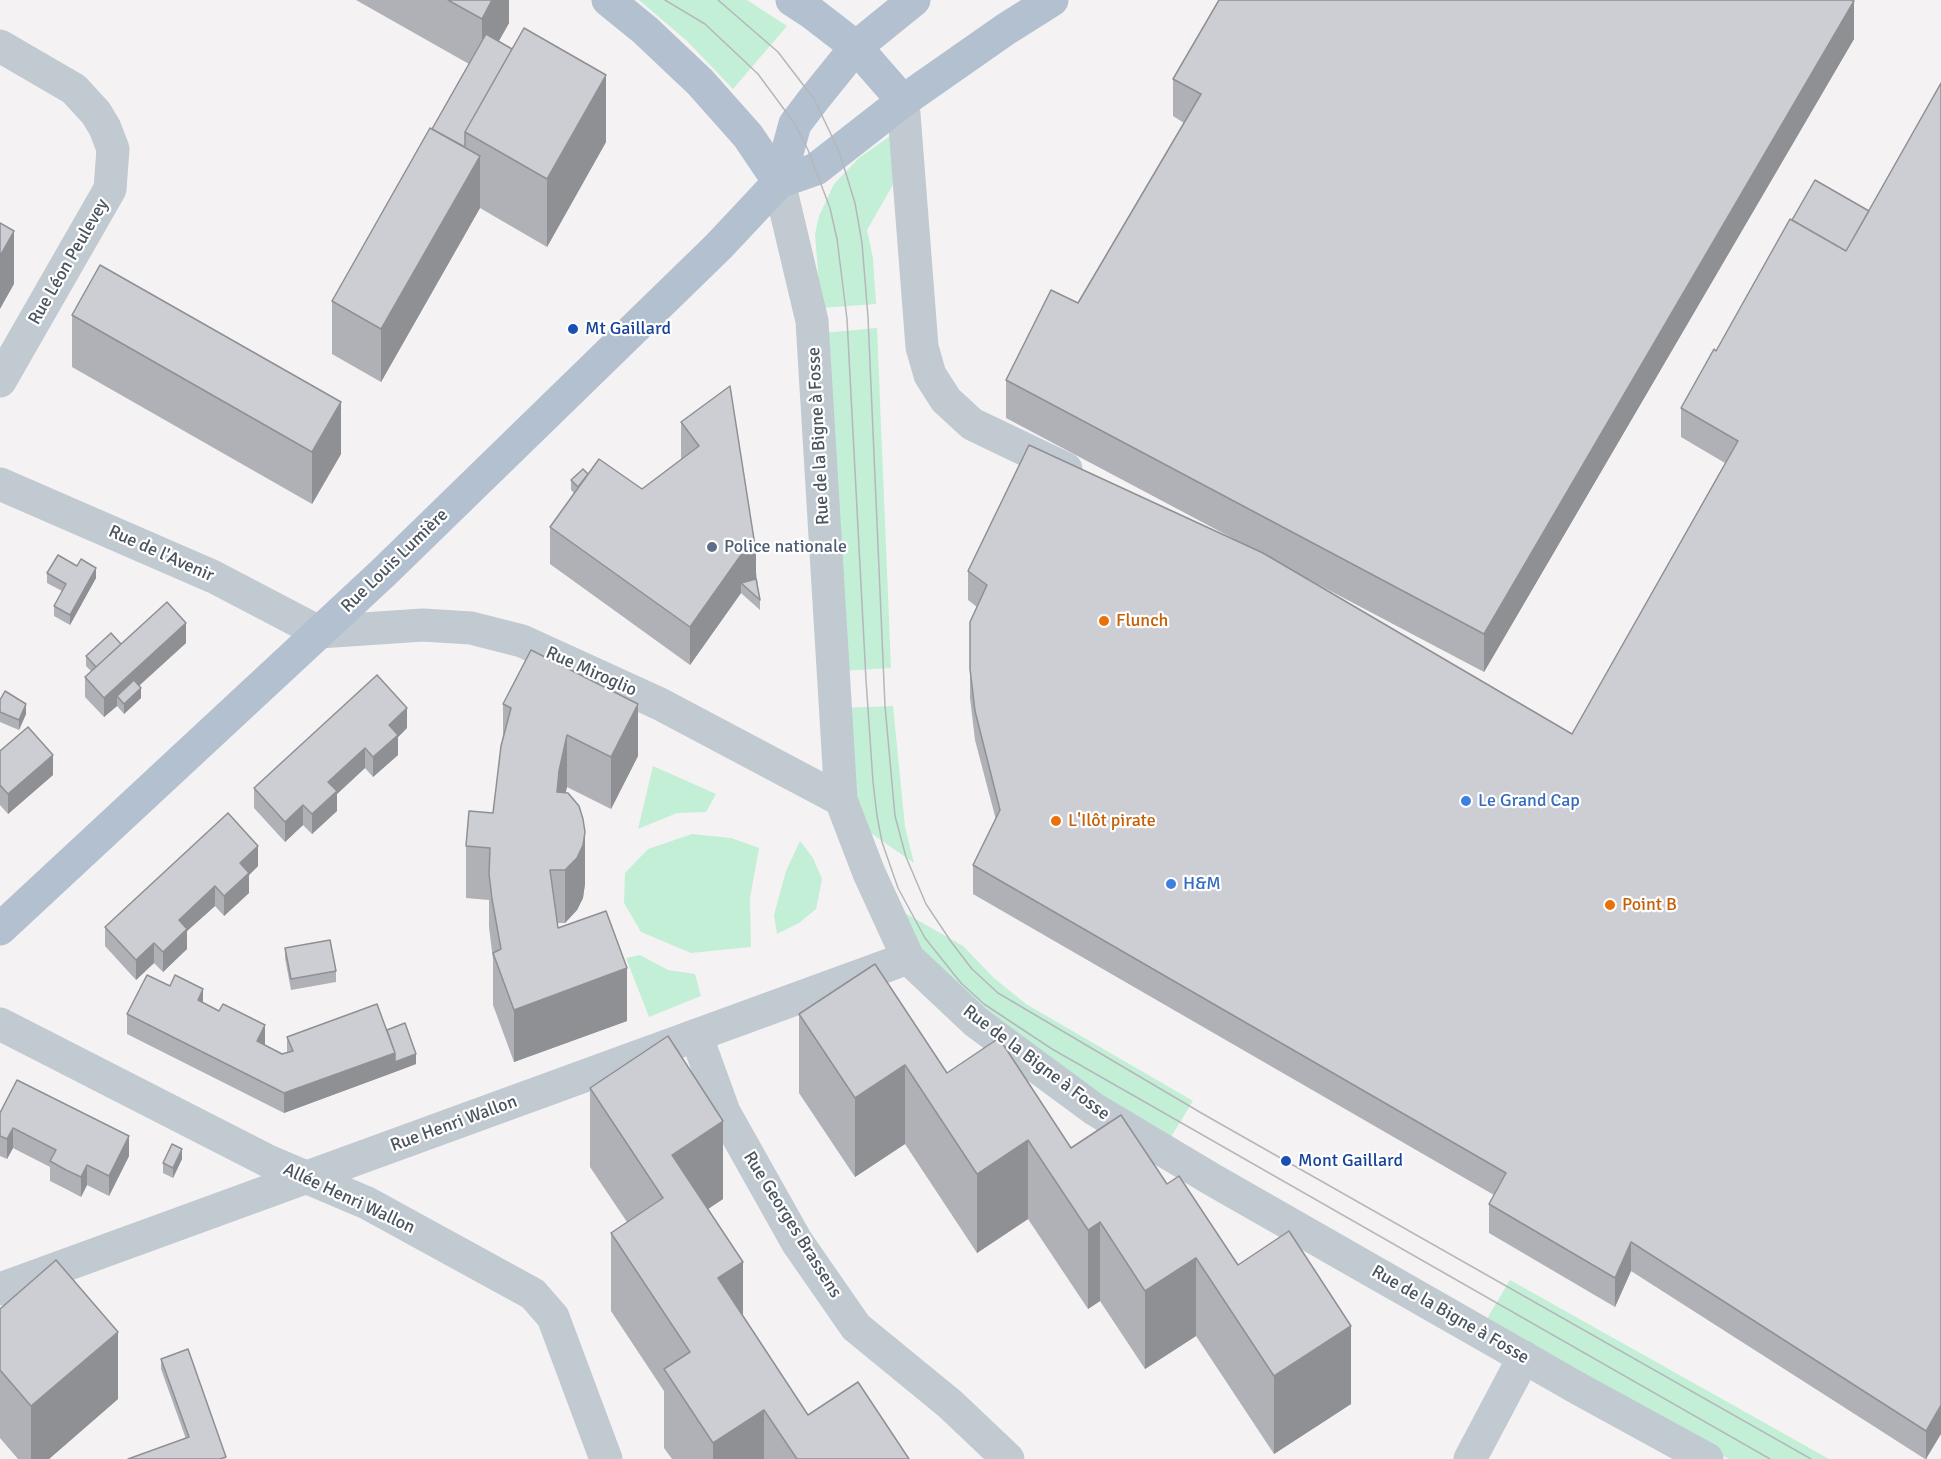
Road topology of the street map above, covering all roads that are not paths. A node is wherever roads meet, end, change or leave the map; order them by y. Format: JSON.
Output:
{"nodes":[{"id":1,"x":608,"y":0,"type":"edge"},
{"id":2,"x":792,"y":0,"type":"edge"},
{"id":3,"x":914,"y":0,"type":"edge"},
{"id":4,"x":1052,"y":0,"type":"edge"},
{"id":5,"x":0,"y":46,"type":"edge"},
{"id":6,"x":856,"y":47,"type":"junction"},
{"id":7,"x":903,"y":101,"type":"junction"},
{"id":8,"x":779,"y":182,"type":"junction"},
{"id":9,"x":0,"y":381,"type":"edge"},
{"id":10,"x":0,"y":484,"type":"edge"},
{"id":11,"x":1095,"y":485,"type":"edge"},
{"id":12,"x":319,"y":632,"type":"junction"},
{"id":13,"x":841,"y":800,"type":"junction"},
{"id":14,"x":0,"y":929,"type":"edge"},
{"id":15,"x":908,"y":958,"type":"junction"},
{"id":16,"x":0,"y":1024,"type":"edge"},
{"id":17,"x":696,"y":1035,"type":"junction"},
{"id":18,"x":308,"y":1177,"type":"junction"},
{"id":19,"x":0,"y":1290,"type":"edge"},
{"id":20,"x":1524,"y":1357,"type":"junction"},
{"id":21,"x":606,"y":1459,"type":"edge"},
{"id":22,"x":1008,"y":1459,"type":"edge"},
{"id":23,"x":1470,"y":1459,"type":"edge"},
{"id":24,"x":1707,"y":1459,"type":"edge"}],
"edges":[{"from":1,"to":8,"type":"main road"},
{"from":2,"to":6,"type":"main road"},
{"from":3,"to":6,"type":"main road"},
{"from":4,"to":7,"type":"main road"},
{"from":5,"to":9,"type":"street","name":"Rue Léon Peulevey"},
{"from":6,"to":7,"type":"main road"},
{"from":6,"to":8,"type":"main road"},
{"from":7,"to":8,"type":"main road"},
{"from":7,"to":11,"type":"street"},
{"from":8,"to":12,"type":"main road","name":"Rue Louis Lumière"},
{"from":8,"to":13,"type":"street","name":"Rue de la Bigne à Fosse"},
{"from":10,"to":12,"type":"street","name":"Rue de l'Avenir"},
{"from":12,"to":13,"type":"street","name":"Rue Miroglio"},
{"from":12,"to":14,"type":"main road","name":"Rue Louis Lumière"},
{"from":13,"to":15,"type":"street","name":"Rue de la Bigne à Fosse"},
{"from":15,"to":17,"type":"street","name":"Rue Henri Wallon"},
{"from":15,"to":20,"type":"street","name":"Rue de la Bigne à Fosse"},
{"from":16,"to":18,"type":"street","name":"Allée Henri Wallon"},
{"from":17,"to":18,"type":"street","name":"Rue Henri Wallon"},
{"from":17,"to":22,"type":"street","name":"Rue Georges Brassens"},
{"from":18,"to":19,"type":"street","name":"Rue Henri Wallon"},
{"from":18,"to":21,"type":"street","name":"Allée Henri Wallon"},
{"from":20,"to":23,"type":"street"},
{"from":20,"to":24,"type":"street","name":"Rue de la Bigne à Fosse"}]}
